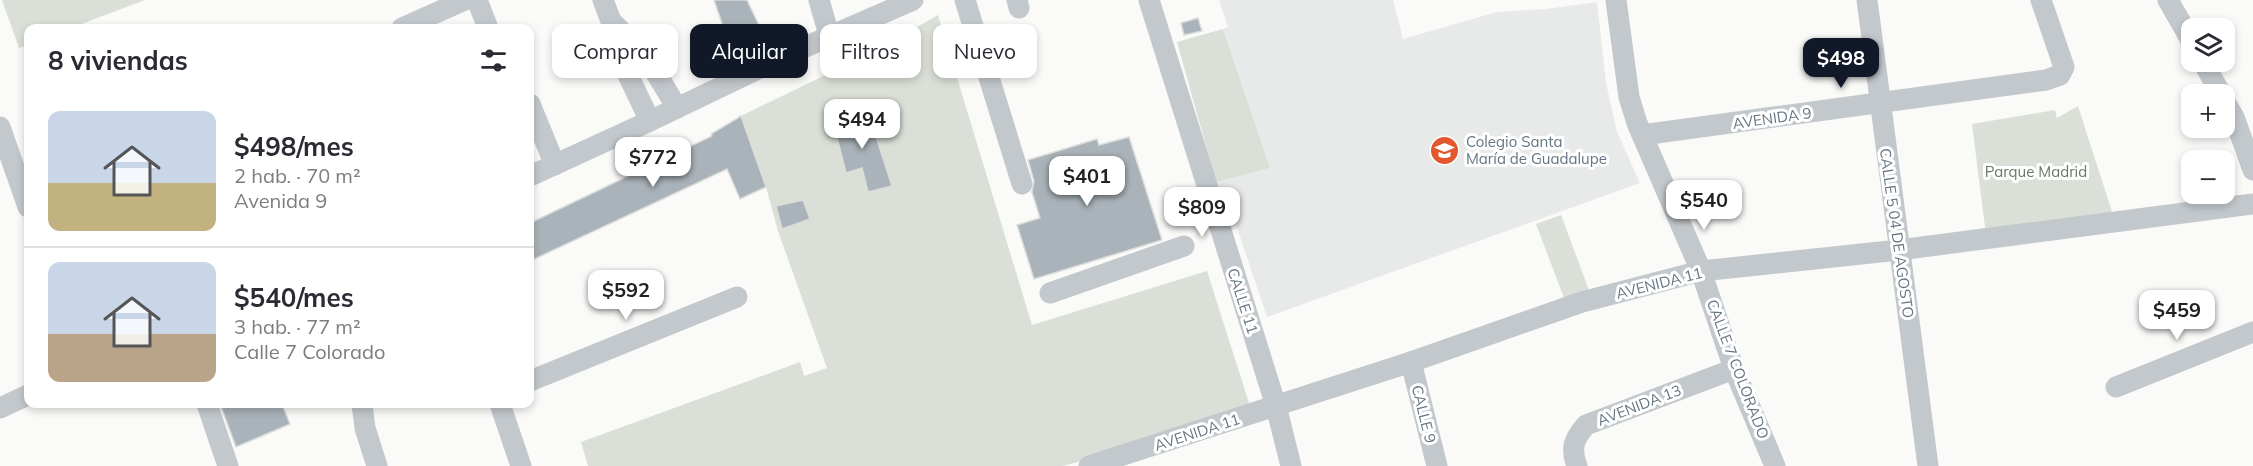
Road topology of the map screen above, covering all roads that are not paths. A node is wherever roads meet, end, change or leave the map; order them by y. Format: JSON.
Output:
{"nodes":[{"id":1,"x":465,"y":0,"type":"edge"},
{"id":2,"x":477,"y":0,"type":"edge"},
{"id":3,"x":603,"y":0,"type":"edge"},
{"id":4,"x":819,"y":0,"type":"edge"},
{"id":5,"x":913,"y":0,"type":"edge"},
{"id":6,"x":965,"y":0,"type":"edge"},
{"id":7,"x":1149,"y":0,"type":"edge"},
{"id":8,"x":1616,"y":0,"type":"edge"},
{"id":9,"x":1867,"y":0,"type":"edge"},
{"id":10,"x":2041,"y":0,"type":"edge"},
{"id":11,"x":2168,"y":0,"type":"edge"},
{"id":12,"x":611,"y":21,"type":"junction"},
{"id":13,"x":2181,"y":23,"type":"edge"},
{"id":14,"x":411,"y":24,"type":"edge"},
{"id":15,"x":486,"y":24,"type":"edge"},
{"id":16,"x":826,"y":24,"type":"edge"},
{"id":17,"x":855,"y":24,"type":"edge"},
{"id":18,"x":820,"y":39,"type":"edge"},
{"id":19,"x":1879,"y":104,"type":"junction"},
{"id":20,"x":677,"y":108,"type":"junction"},
{"id":21,"x":534,"y":114,"type":"edge"},
{"id":22,"x":2235,"y":120,"type":"edge"},
{"id":23,"x":650,"y":121,"type":"junction"},
{"id":24,"x":0,"y":127,"type":"edge"},
{"id":25,"x":1642,"y":135,"type":"junction"},
{"id":26,"x":555,"y":165,"type":"junction"},
{"id":27,"x":2253,"y":170,"type":"edge"},
{"id":28,"x":534,"y":174,"type":"edge"},
{"id":29,"x":1022,"y":184,"type":"dead end"},
{"id":30,"x":24,"y":196,"type":"edge"},
{"id":31,"x":2253,"y":204,"type":"edge"},
{"id":32,"x":1184,"y":246,"type":"dead end"},
{"id":33,"x":1899,"y":250,"type":"junction"},
{"id":34,"x":1701,"y":271,"type":"junction"},
{"id":35,"x":1050,"y":293,"type":"dead end"},
{"id":36,"x":737,"y":297,"type":"dead end"},
{"id":37,"x":2253,"y":332,"type":"edge"},
{"id":38,"x":1411,"y":362,"type":"junction"},
{"id":39,"x":1734,"y":369,"type":"junction"},
{"id":40,"x":534,"y":379,"type":"edge"},
{"id":41,"x":2116,"y":387,"type":"dead end"},
{"id":42,"x":24,"y":397,"type":"edge"},
{"id":43,"x":1276,"y":406,"type":"junction"},
{"id":44,"x":0,"y":408,"type":"edge"},
{"id":45,"x":208,"y":408,"type":"edge"},
{"id":46,"x":362,"y":408,"type":"edge"},
{"id":47,"x":501,"y":408,"type":"edge"},
{"id":48,"x":1126,"y":461,"type":"edge"},
{"id":49,"x":228,"y":466,"type":"edge"},
{"id":50,"x":377,"y":466,"type":"edge"},
{"id":51,"x":521,"y":466,"type":"edge"},
{"id":52,"x":1089,"y":466,"type":"edge"},
{"id":53,"x":1291,"y":466,"type":"edge"},
{"id":54,"x":1437,"y":466,"type":"edge"},
{"id":55,"x":1577,"y":466,"type":"edge"},
{"id":56,"x":1775,"y":466,"type":"edge"},
{"id":57,"x":1928,"y":466,"type":"edge"}],
"edges":[{"from":1,"to":14,"type":"street"},
{"from":2,"to":15,"type":"street"},
{"from":3,"to":12,"type":"street"},
{"from":4,"to":16,"type":"street"},
{"from":5,"to":17,"type":"street"},
{"from":6,"to":29,"type":"street"},
{"from":7,"to":43,"type":"street","name":"CALLE 11"},
{"from":8,"to":25,"type":"street","name":"CALLE 7 COLORADO"},
{"from":9,"to":19,"type":"street","name":"CALLE 5 04 DE AGOSTO"},
{"from":10,"to":19,"type":"street","name":"AVENIDA 9"},
{"from":11,"to":13,"type":"street"},
{"from":12,"to":20,"type":"street"},
{"from":12,"to":23,"type":"street"},
{"from":18,"to":20,"type":"street"},
{"from":19,"to":25,"type":"street","name":"AVENIDA 9"},
{"from":19,"to":33,"type":"street","name":"CALLE 5 04 DE AGOSTO"},
{"from":20,"to":23,"type":"street"},
{"from":21,"to":26,"type":"street"},
{"from":22,"to":27,"type":"street"},
{"from":23,"to":26,"type":"street"},
{"from":24,"to":30,"type":"street"},
{"from":25,"to":34,"type":"street","name":"CALLE 7 COLORADO"},
{"from":26,"to":28,"type":"street"},
{"from":31,"to":33,"type":"street","name":"AVENIDA 11"},
{"from":32,"to":35,"type":"street"},
{"from":33,"to":34,"type":"street","name":"AVENIDA 11"},
{"from":33,"to":57,"type":"street","name":"CALLE 5 04 DE AGOSTO"},
{"from":34,"to":38,"type":"street","name":"AVENIDA 11"},
{"from":34,"to":39,"type":"street","name":"CALLE 7 COLORADO"},
{"from":36,"to":40,"type":"street"},
{"from":37,"to":41,"type":"street"},
{"from":38,"to":43,"type":"street","name":"AVENIDA 11"},
{"from":38,"to":54,"type":"street","name":"CALLE 9"},
{"from":39,"to":55,"type":"street","name":"AVENIDA 13"},
{"from":39,"to":56,"type":"street","name":"CALLE 7 COLORADO"},
{"from":42,"to":44,"type":"street"},
{"from":43,"to":48,"type":"street","name":"AVENIDA 11"},
{"from":43,"to":53,"type":"street","name":"CALLE 11"},
{"from":45,"to":49,"type":"street"},
{"from":46,"to":50,"type":"street"},
{"from":47,"to":51,"type":"street"},
{"from":48,"to":52,"type":"street","name":"AVENIDA 11"}]}
